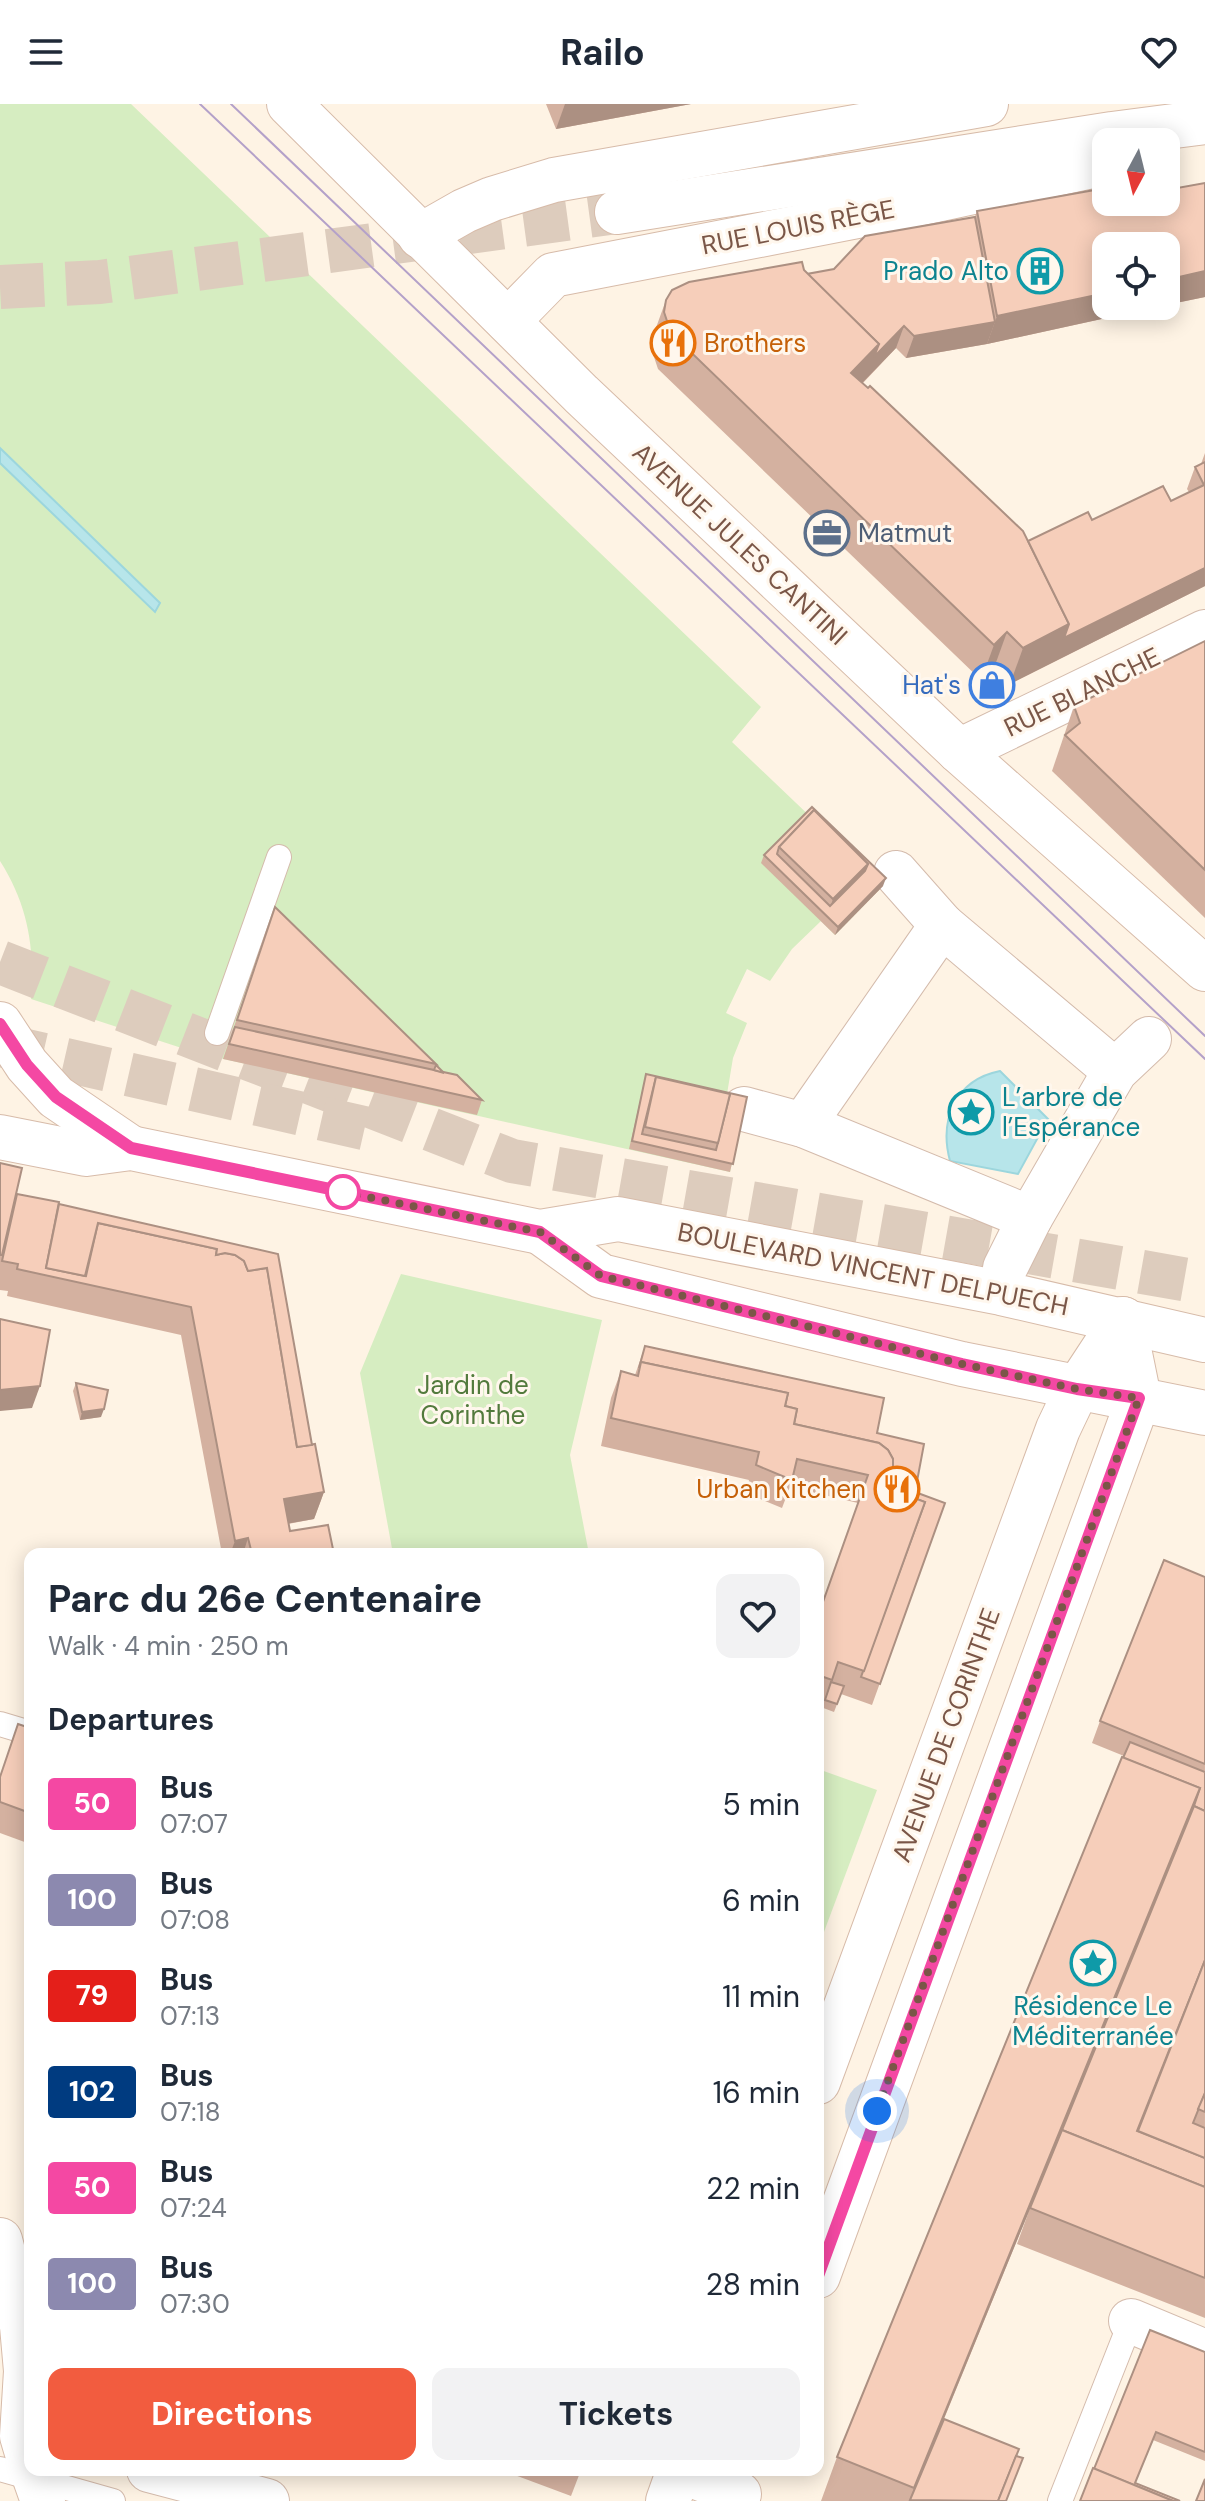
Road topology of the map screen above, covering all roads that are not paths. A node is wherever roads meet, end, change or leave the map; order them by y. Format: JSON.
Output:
{"nodes":[{"id":1,"x":289,"y":104,"type":"edge"},
{"id":2,"x":986,"y":104,"type":"edge"},
{"id":3,"x":1123,"y":104,"type":"edge"},
{"id":4,"x":1205,"y":122,"type":"edge"},
{"id":5,"x":1205,"y":133,"type":"edge"},
{"id":6,"x":1180,"y":141,"type":"edge"},
{"id":7,"x":1092,"y":166,"type":"edge"},
{"id":8,"x":420,"y":236,"type":"junction"},
{"id":9,"x":508,"y":321,"type":"junction"},
{"id":10,"x":1205,"y":632,"type":"edge"},
{"id":11,"x":959,"y":751,"type":"junction"},
{"id":12,"x":279,"y":857,"type":"dead end"},
{"id":13,"x":896,"y":873,"type":"dead end"},
{"id":14,"x":942,"y":925,"type":"junction"},
{"id":15,"x":1205,"y":969,"type":"edge"},
{"id":16,"x":0,"y":1024,"type":"edge"},
{"id":17,"x":217,"y":1033,"type":"dead end"},
{"id":18,"x":1149,"y":1039,"type":"dead end"},
{"id":19,"x":1115,"y":1071,"type":"junction"},
{"id":20,"x":744,"y":1109,"type":"edge"},
{"id":21,"x":803,"y":1125,"type":"junction"},
{"id":22,"x":0,"y":1137,"type":"edge"},
{"id":23,"x":131,"y":1148,"type":"junction"},
{"id":24,"x":1030,"y":1218,"type":"junction"},
{"id":25,"x":540,"y":1232,"type":"junction"},
{"id":26,"x":1005,"y":1268,"type":"dead end"},
{"id":27,"x":1123,"y":1319,"type":"junction"},
{"id":28,"x":1205,"y":1340,"type":"edge"},
{"id":29,"x":1077,"y":1389,"type":"junction"},
{"id":30,"x":1139,"y":1398,"type":"junction"},
{"id":31,"x":1205,"y":1413,"type":"edge"},
{"id":32,"x":0,"y":1724,"type":"edge"},
{"id":33,"x":24,"y":1731,"type":"edge"},
{"id":34,"x":824,"y":2066,"type":"edge"},
{"id":35,"x":0,"y":2240,"type":"edge"},
{"id":36,"x":824,"y":2260,"type":"edge"},
{"id":37,"x":6,"y":2296,"type":"edge"},
{"id":38,"x":1131,"y":2321,"type":"joint"},
{"id":39,"x":24,"y":2342,"type":"edge"},
{"id":40,"x":1198,"y":2349,"type":"edge"},
{"id":41,"x":24,"y":2400,"type":"edge"},
{"id":42,"x":21,"y":2461,"type":"edge"},
{"id":43,"x":56,"y":2476,"type":"edge"},
{"id":44,"x":172,"y":2476,"type":"edge"},
{"id":45,"x":677,"y":2476,"type":"edge"},
{"id":46,"x":698,"y":2476,"type":"edge"},
{"id":47,"x":745,"y":2491,"type":"edge"},
{"id":48,"x":113,"y":2501,"type":"edge"},
{"id":49,"x":267,"y":2501,"type":"edge"},
{"id":50,"x":668,"y":2501,"type":"edge"},
{"id":51,"x":1060,"y":2501,"type":"edge"}],
"edges":[{"from":1,"to":8,"type":"main road","name":"AVENUE JULES CANTINI"},
{"from":2,"to":8,"type":"main road"},
{"from":3,"to":4,"type":"main road","name":"RUE LOUIS RÈGE"},
{"from":5,"to":6,"type":"main road"},
{"from":7,"to":9,"type":"main road","name":"RUE LOUIS RÈGE"},
{"from":8,"to":9,"type":"main road","name":"AVENUE JULES CANTINI"},
{"from":9,"to":11,"type":"main road","name":"AVENUE JULES CANTINI"},
{"from":10,"to":11,"type":"main road","name":"RUE BLANCHE"},
{"from":11,"to":15,"type":"main road","name":"AVENUE JULES CANTINI"},
{"from":12,"to":17,"type":"lane"},
{"from":13,"to":14,"type":"main road"},
{"from":14,"to":19,"type":"main road"},
{"from":14,"to":21,"type":"main road"},
{"from":16,"to":23,"type":"main road","name":"BOULEVARD VINCENT DELPUECH"},
{"from":18,"to":19,"type":"main road"},
{"from":19,"to":24,"type":"main road"},
{"from":20,"to":21,"type":"main road"},
{"from":21,"to":24,"type":"main road"},
{"from":22,"to":23,"type":"main road","name":"BOULEVARD VINCENT DELPUECH"},
{"from":23,"to":25,"type":"main road","name":"BOULEVARD VINCENT DELPUECH"},
{"from":24,"to":26,"type":"main road"},
{"from":25,"to":27,"type":"main road","name":"BOULEVARD VINCENT DELPUECH"},
{"from":25,"to":29,"type":"main road","name":"BOULEVARD VINCENT DELPUECH"},
{"from":27,"to":28,"type":"main road","name":"BOULEVARD VINCENT DELPUECH"},
{"from":27,"to":29,"type":"main road","name":"AVENUE DE CORINTHE"},
{"from":27,"to":30,"type":"main road"},
{"from":29,"to":30,"type":"main road","name":"BOULEVARD VINCENT DELPUECH"},
{"from":29,"to":34,"type":"main road","name":"AVENUE DE CORINTHE"},
{"from":30,"to":31,"type":"main road","name":"BOULEVARD VINCENT DELPUECH"},
{"from":30,"to":36,"type":"main road"},
{"from":32,"to":33,"type":"lane"},
{"from":35,"to":37,"type":"main road"},
{"from":37,"to":39,"type":"main road"},
{"from":38,"to":40,"type":"main road"},
{"from":38,"to":51,"type":"lane"},
{"from":41,"to":42,"type":"main road"},
{"from":43,"to":48,"type":"lane"},
{"from":44,"to":49,"type":"main road"},
{"from":45,"to":50,"type":"main road"},
{"from":46,"to":47,"type":"main road"}]}
